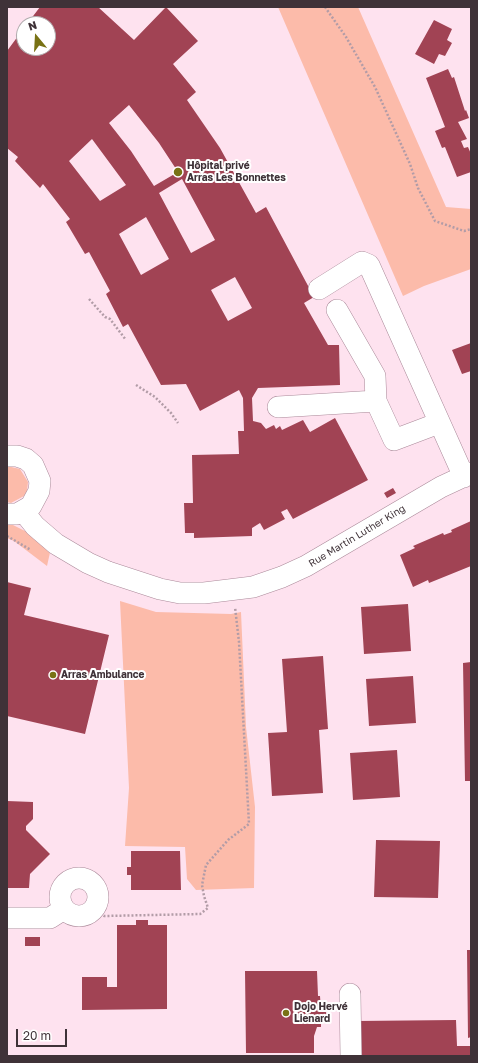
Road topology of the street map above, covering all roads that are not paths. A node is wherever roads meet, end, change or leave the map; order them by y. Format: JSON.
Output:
{"nodes":[{"id":1,"x":319,"y":289,"type":"dead end"},
{"id":2,"x":337,"y":310,"type":"dead end"},
{"id":3,"x":376,"y":401,"type":"junction"},
{"id":4,"x":278,"y":407,"type":"dead end"},
{"id":5,"x":440,"y":423,"type":"junction"},
{"id":6,"x":7,"y":456,"type":"edge"},
{"id":7,"x":467,"y":475,"type":"edge"},
{"id":8,"x":15,"y":513,"type":"edge"},
{"id":9,"x":57,"y":913,"type":"junction"},
{"id":10,"x":7,"y":918,"type":"edge"},
{"id":11,"x":350,"y":994,"type":"dead end"},
{"id":12,"x":351,"y":1056,"type":"edge"}],
"edges":[{"from":1,"to":5,"type":"street"},
{"from":2,"to":3,"type":"street"},
{"from":3,"to":4,"type":"street"},
{"from":3,"to":5,"type":"street"},
{"from":5,"to":7,"type":"street"},
{"from":6,"to":8,"type":"street"},
{"from":7,"to":8,"type":"street","name":"Rue Martin Luther King"},
{"from":9,"to":9,"type":"street"},
{"from":9,"to":10,"type":"street"},
{"from":11,"to":12,"type":"street"}]}
